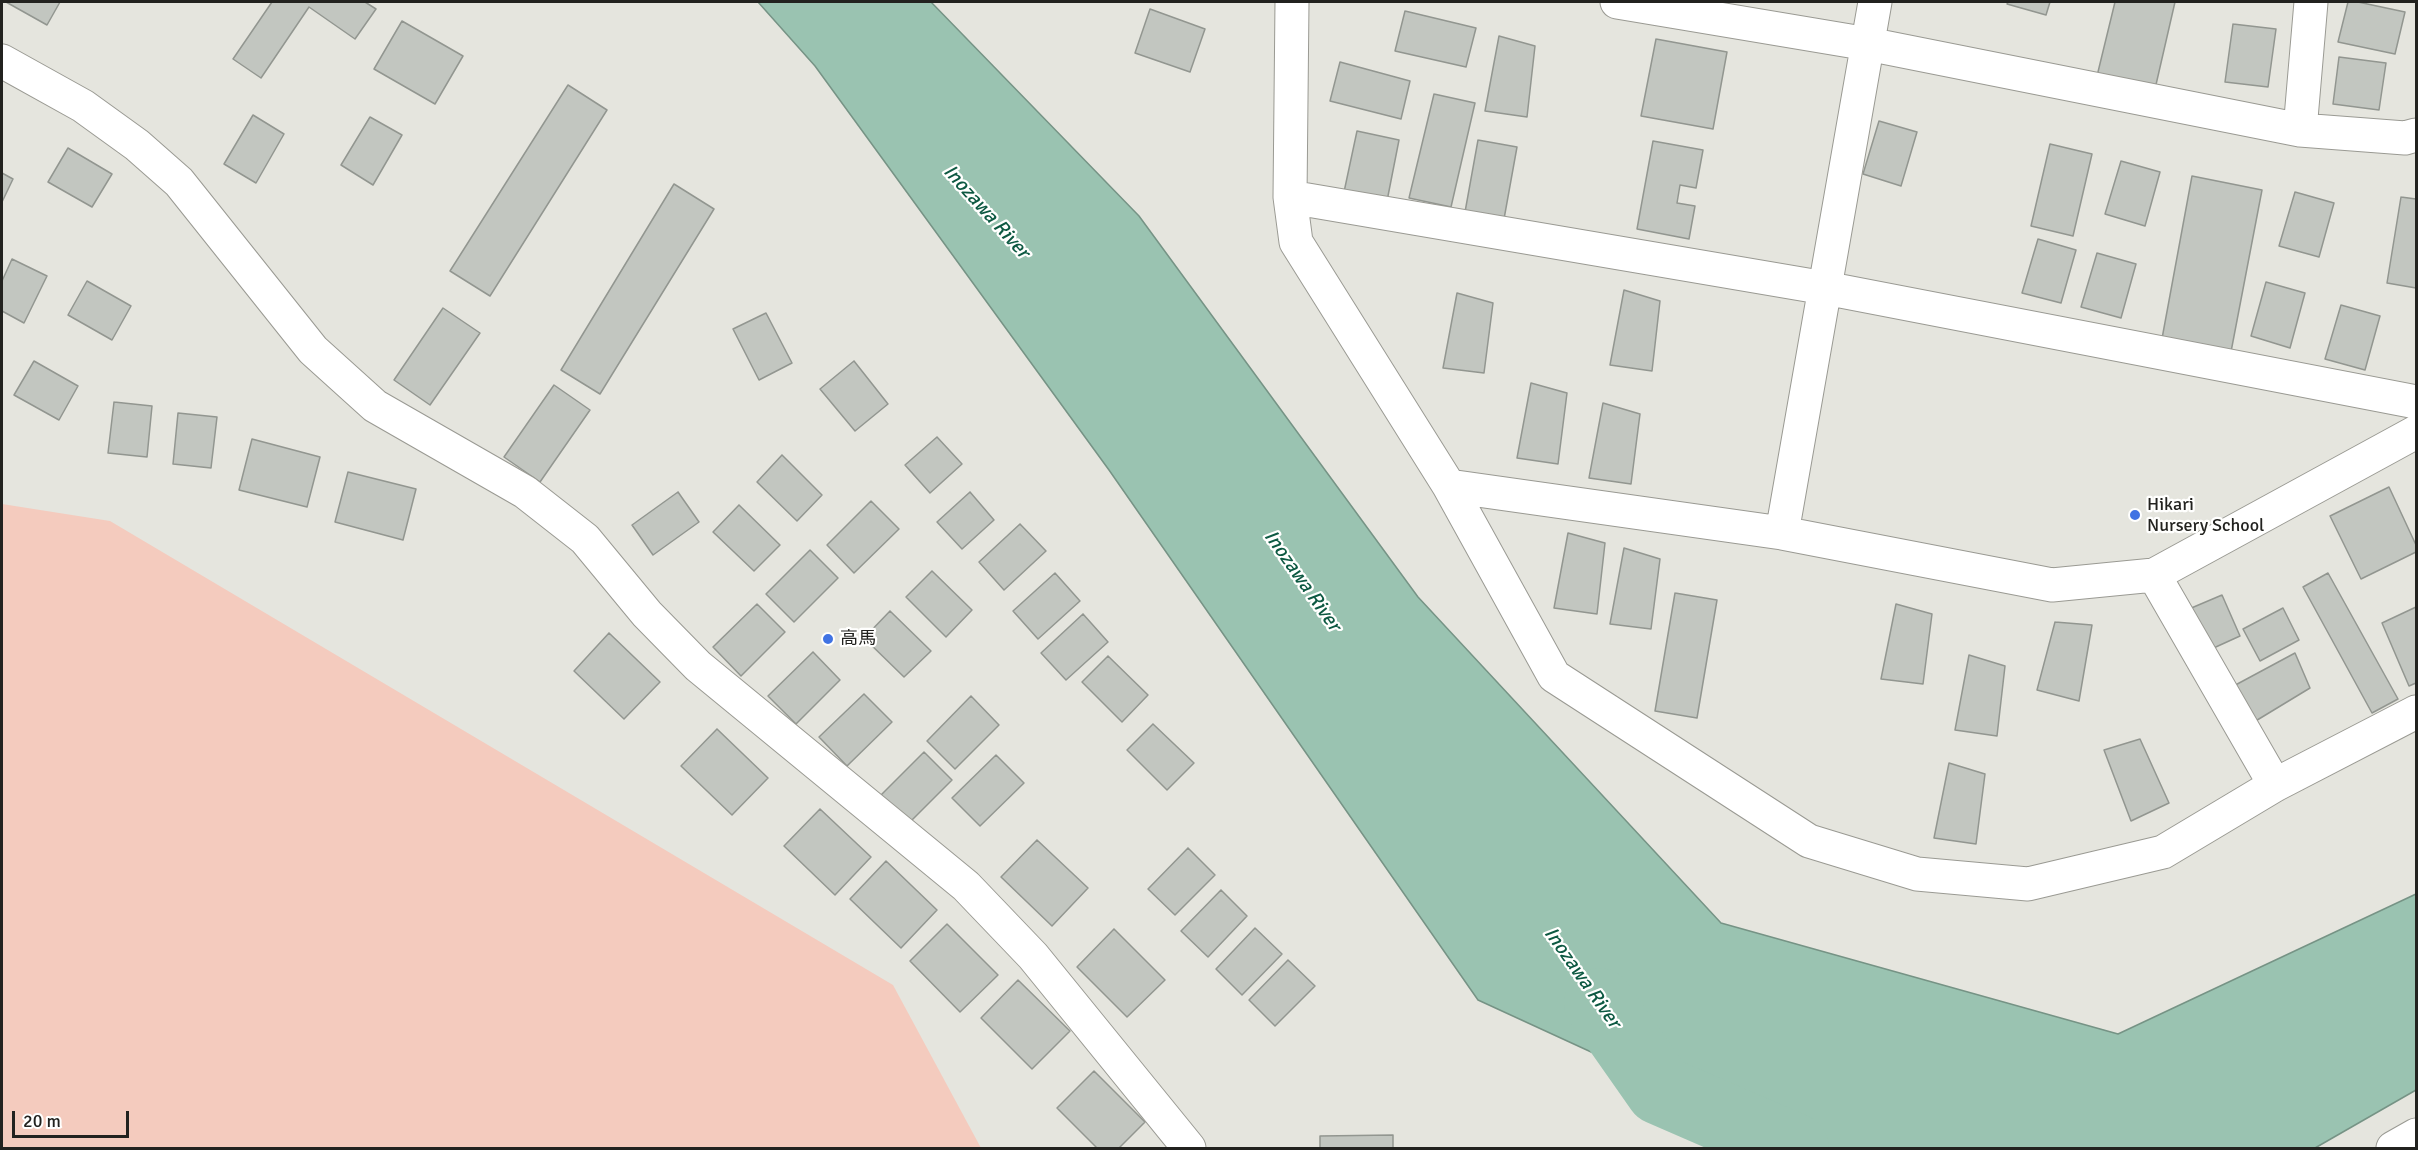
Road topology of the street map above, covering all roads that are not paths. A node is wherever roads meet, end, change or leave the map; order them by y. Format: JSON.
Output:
{"nodes":[{"id":1,"x":1292,"y":2,"type":"edge"},
{"id":2,"x":1617,"y":2,"type":"edge"},
{"id":3,"x":1875,"y":2,"type":"edge"},
{"id":4,"x":2311,"y":2,"type":"edge"},
{"id":5,"x":1868,"y":44,"type":"junction"},
{"id":6,"x":2,"y":61,"type":"edge"},
{"id":7,"x":2300,"y":130,"type":"junction"},
{"id":8,"x":2416,"y":135,"type":"edge"},
{"id":9,"x":1290,"y":197,"type":"junction"},
{"id":10,"x":1825,"y":288,"type":"junction"},
{"id":11,"x":2416,"y":402,"type":"edge"},
{"id":12,"x":2416,"y":432,"type":"edge"},
{"id":13,"x":1449,"y":486,"type":"junction"},
{"id":14,"x":1782,"y":532,"type":"junction"},
{"id":15,"x":2154,"y":575,"type":"junction"},
{"id":16,"x":2416,"y":712,"type":"edge"},
{"id":17,"x":2275,"y":785,"type":"junction"},
{"id":18,"x":2416,"y":1135,"type":"edge"},
{"id":19,"x":1189,"y":1149,"type":"edge"},
{"id":20,"x":2393,"y":1149,"type":"edge"}],
"edges":[{"from":1,"to":9,"type":"street"},
{"from":2,"to":5,"type":"street"},
{"from":3,"to":5,"type":"street"},
{"from":4,"to":7,"type":"street"},
{"from":5,"to":7,"type":"street"},
{"from":5,"to":10,"type":"street"},
{"from":6,"to":19,"type":"street"},
{"from":7,"to":8,"type":"street"},
{"from":9,"to":10,"type":"street"},
{"from":9,"to":13,"type":"street"},
{"from":10,"to":11,"type":"street"},
{"from":10,"to":14,"type":"street"},
{"from":12,"to":15,"type":"street"},
{"from":13,"to":14,"type":"street"},
{"from":13,"to":17,"type":"street"},
{"from":14,"to":15,"type":"street"},
{"from":15,"to":17,"type":"street"},
{"from":16,"to":17,"type":"street"},
{"from":18,"to":20,"type":"street"}]}
